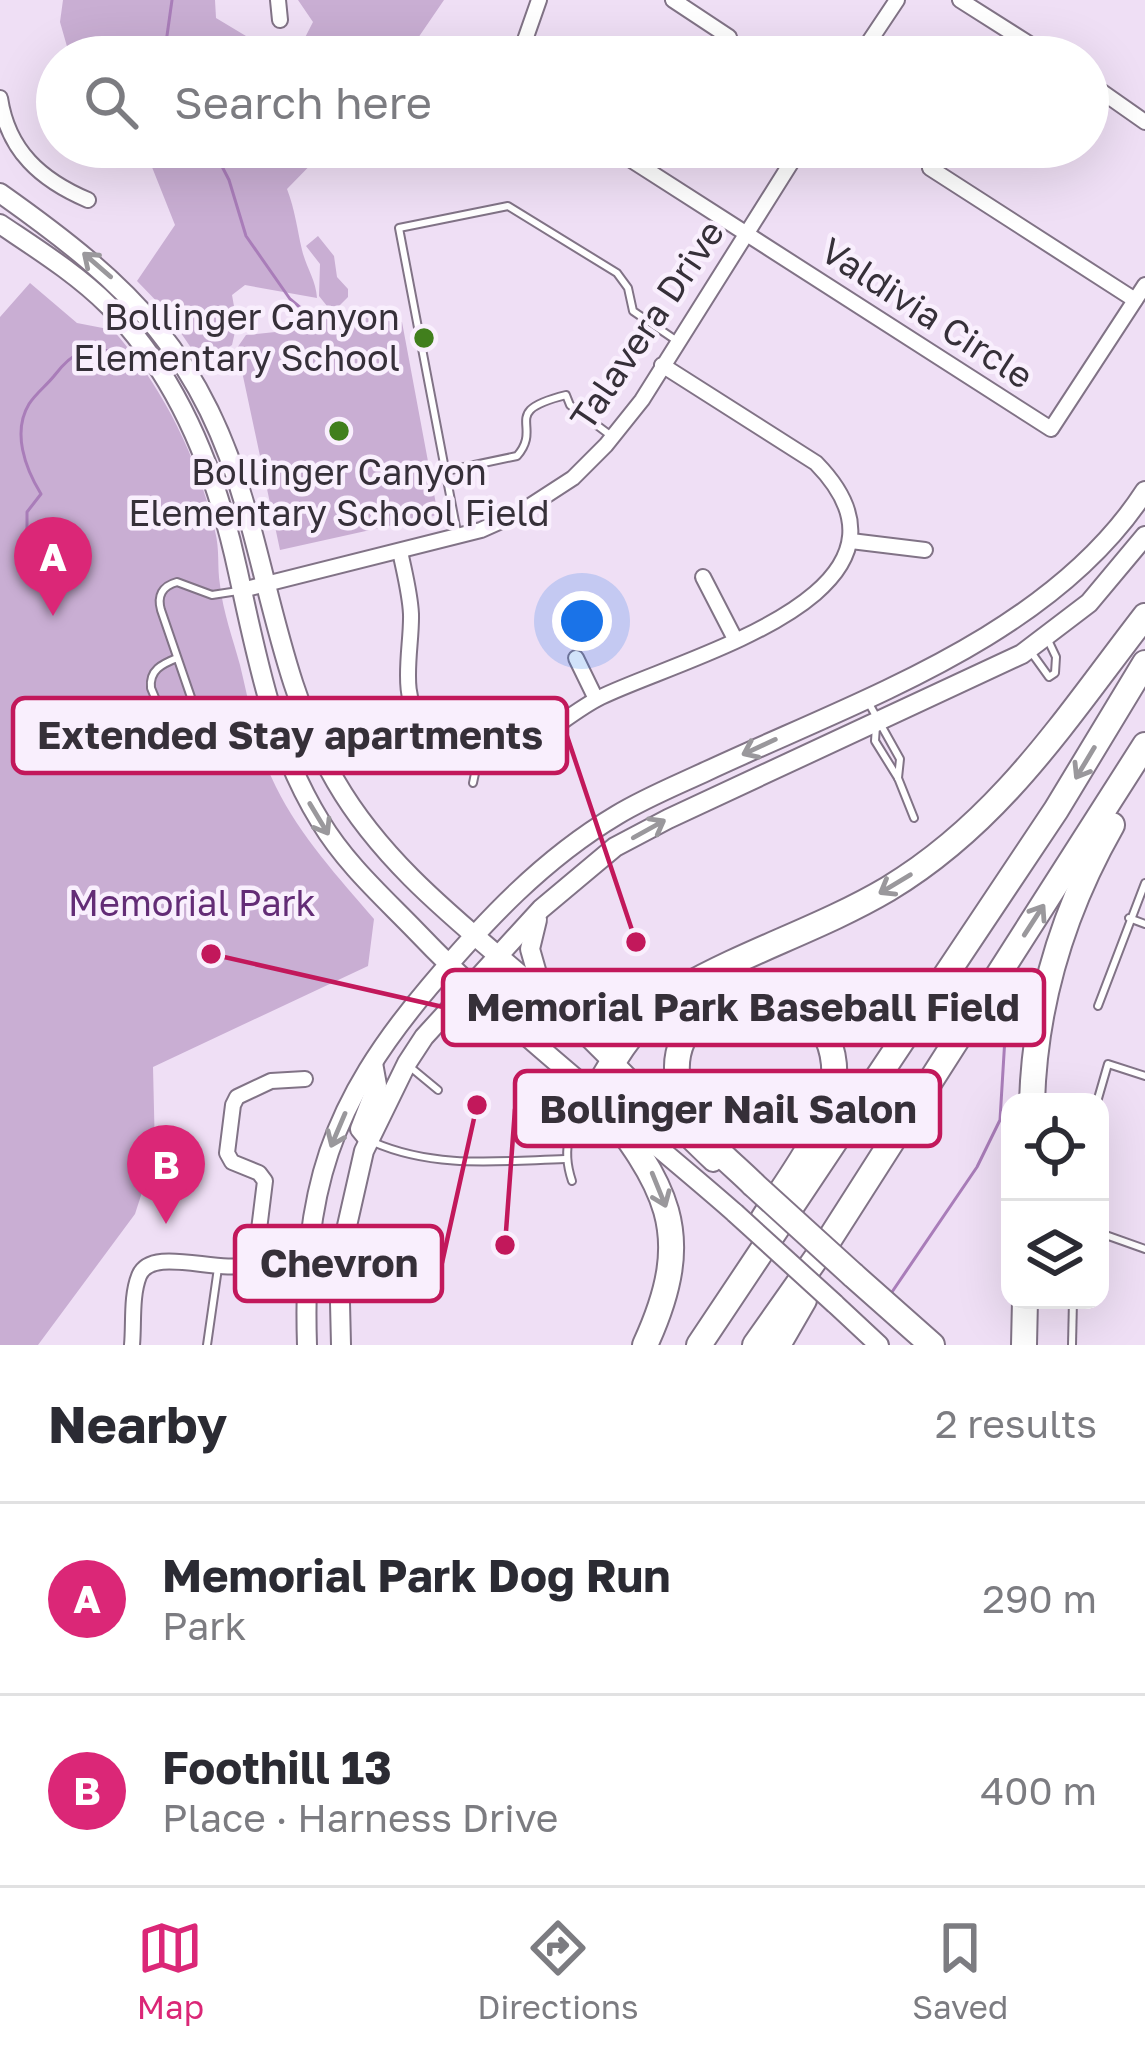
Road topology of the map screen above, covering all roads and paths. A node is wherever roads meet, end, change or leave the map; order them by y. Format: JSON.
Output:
{"nodes":[{"id":1,"x":278,"y":0,"type":"edge"},
{"id":2,"x":539,"y":0,"type":"edge"},
{"id":3,"x":674,"y":0,"type":"edge"},
{"id":4,"x":897,"y":0,"type":"edge"},
{"id":5,"x":960,"y":0,"type":"edge"},
{"id":6,"x":280,"y":20,"type":"dead end"},
{"id":7,"x":526,"y":36,"type":"edge"},
{"id":8,"x":728,"y":36,"type":"edge"},
{"id":9,"x":873,"y":36,"type":"edge"},
{"id":10,"x":1017,"y":36,"type":"edge"},
{"id":11,"x":1109,"y":97,"type":"edge"},
{"id":12,"x":0,"y":98,"type":"edge"},
{"id":13,"x":1145,"y":122,"type":"edge"},
{"id":14,"x":644,"y":168,"type":"edge"},
{"id":15,"x":787,"y":168,"type":"edge"},
{"id":16,"x":930,"y":168,"type":"dead end"},
{"id":17,"x":0,"y":194,"type":"edge"},
{"id":18,"x":88,"y":200,"type":"dead end"},
{"id":19,"x":0,"y":224,"type":"edge"},
{"id":20,"x":746,"y":232,"type":"junction"},
{"id":21,"x":1145,"y":285,"type":"edge"},
{"id":22,"x":1135,"y":300,"type":"junction"},
{"id":23,"x":677,"y":341,"type":"junction"},
{"id":24,"x":662,"y":365,"type":"junction"},
{"id":25,"x":612,"y":437,"type":"junction"},
{"id":26,"x":446,"y":471,"type":"junction"},
{"id":27,"x":1145,"y":491,"type":"edge"},
{"id":28,"x":1145,"y":536,"type":"edge"},
{"id":29,"x":458,"y":537,"type":"junction"},
{"id":30,"x":851,"y":541,"type":"junction"},
{"id":31,"x":926,"y":550,"type":"dead end"},
{"id":32,"x":400,"y":551,"type":"junction"},
{"id":33,"x":703,"y":577,"type":"dead end"},
{"id":34,"x":265,"y":585,"type":"junction"},
{"id":35,"x":242,"y":590,"type":"junction"},
{"id":36,"x":1145,"y":616,"type":"edge"},
{"id":37,"x":1047,"y":638,"type":"junction"},
{"id":38,"x":735,"y":639,"type":"junction"},
{"id":39,"x":1029,"y":650,"type":"junction"},
{"id":40,"x":177,"y":658,"type":"junction"},
{"id":41,"x":576,"y":658,"type":"dead end"},
{"id":42,"x":1145,"y":663,"type":"edge"},
{"id":43,"x":865,"y":697,"type":"junction"},
{"id":44,"x":596,"y":699,"type":"junction"},
{"id":45,"x":877,"y":722,"type":"junction"},
{"id":46,"x":1145,"y":746,"type":"edge"},
{"id":47,"x":478,"y":759,"type":"junction"},
{"id":48,"x":898,"y":778,"type":"junction"},
{"id":49,"x":473,"y":783,"type":"dead end"},
{"id":50,"x":914,"y":818,"type":"dead end"},
{"id":51,"x":1145,"y":883,"type":"edge"},
{"id":52,"x":542,"y":909,"type":"junction"},
{"id":53,"x":1130,"y":918,"type":"junction"},
{"id":54,"x":1145,"y":924,"type":"edge"},
{"id":55,"x":475,"y":937,"type":"junction"},
{"id":56,"x":497,"y":958,"type":"junction"},
{"id":57,"x":449,"y":964,"type":"junction"},
{"id":58,"x":472,"y":984,"type":"junction"},
{"id":59,"x":544,"y":996,"type":"junction"},
{"id":60,"x":1098,"y":1006,"type":"dead end"},
{"id":61,"x":373,"y":1063,"type":"junction"},
{"id":62,"x":406,"y":1063,"type":"junction"},
{"id":63,"x":612,"y":1063,"type":"junction"},
{"id":64,"x":1145,"y":1076,"type":"edge"},
{"id":65,"x":304,"y":1079,"type":"dead end"},
{"id":66,"x":438,"y":1090,"type":"dead end"},
{"id":67,"x":595,"y":1093,"type":"junction"},
{"id":68,"x":1033,"y":1093,"type":"edge"},
{"id":69,"x":1100,"y":1093,"type":"edge"},
{"id":70,"x":369,"y":1140,"type":"junction"},
{"id":71,"x":565,"y":1159,"type":"junction"},
{"id":72,"x":572,"y":1181,"type":"dead end"},
{"id":73,"x":750,"y":1189,"type":"junction"},
{"id":74,"x":1109,"y":1235,"type":"edge"},
{"id":75,"x":830,"y":1240,"type":"junction"},
{"id":76,"x":1145,"y":1249,"type":"edge"},
{"id":77,"x":218,"y":1268,"type":"junction"},
{"id":78,"x":744,"y":1276,"type":"junction"},
{"id":79,"x":850,"y":1280,"type":"junction"},
{"id":80,"x":1025,"y":1309,"type":"edge"},
{"id":81,"x":1073,"y":1309,"type":"edge"},
{"id":82,"x":132,"y":1345,"type":"edge"},
{"id":83,"x":207,"y":1345,"type":"edge"},
{"id":84,"x":307,"y":1345,"type":"edge"},
{"id":85,"x":341,"y":1345,"type":"edge"},
{"id":86,"x":644,"y":1345,"type":"edge"},
{"id":87,"x":699,"y":1345,"type":"edge"},
{"id":88,"x":755,"y":1345,"type":"edge"},
{"id":89,"x":778,"y":1345,"type":"edge"},
{"id":90,"x":879,"y":1345,"type":"edge"},
{"id":91,"x":915,"y":1345,"type":"edge"},
{"id":92,"x":932,"y":1345,"type":"edge"},
{"id":93,"x":1024,"y":1345,"type":"edge"},
{"id":94,"x":1072,"y":1345,"type":"edge"}],
"edges":[{"from":1,"to":6,"type":"street"},
{"from":2,"to":7,"type":"street"},
{"from":3,"to":8,"type":"street"},
{"from":4,"to":9,"type":"street"},
{"from":5,"to":10,"type":"street"},
{"from":11,"to":13,"type":"street"},
{"from":12,"to":18,"type":"street"},
{"from":14,"to":20,"type":"street"},
{"from":15,"to":20,"type":"street","name":"Talavera Drive"},
{"from":16,"to":22,"type":"street"},
{"from":34,"to":17,"type":"main road","one_way":true},
{"from":19,"to":35,"type":"main road"},
{"from":20,"to":22,"type":"street","name":"Valdivia Circle"},
{"from":20,"to":23,"type":"street","name":"Talavera Drive"},
{"from":21,"to":22,"type":"street","name":"Valdivia Circle"},
{"from":23,"to":24,"type":"street","name":"Talavera Drive"},
{"from":23,"to":26,"type":"lane"},
{"from":24,"to":25,"type":"street","name":"Talavera Drive"},
{"from":24,"to":30,"type":"street"},
{"from":25,"to":26,"type":"lane"},
{"from":25,"to":29,"type":"street","name":"Talavera Drive"},
{"from":26,"to":29,"type":"lane"},
{"from":27,"to":43,"type":"main road"},
{"from":28,"to":37,"type":"main road"},
{"from":29,"to":32,"type":"street","name":"Talavera Drive"},
{"from":30,"to":31,"type":"street"},
{"from":30,"to":38,"type":"street"},
{"from":32,"to":34,"type":"street","name":"Talavera Drive"},
{"from":32,"to":47,"type":"street"},
{"from":33,"to":38,"type":"street"},
{"from":34,"to":35,"type":"street","name":"Talavera Drive"},
{"from":34,"to":55,"type":"main road"},
{"from":35,"to":40,"type":"lane"},
{"from":35,"to":57,"type":"main road","one_way":true},
{"from":36,"to":63,"type":"highway","one_way":true},
{"from":37,"to":39,"type":"main road"},
{"from":37,"to":39,"type":"lane"},
{"from":38,"to":44,"type":"street"},
{"from":39,"to":45,"type":"main road"},
{"from":40,"to":40,"type":"lane"},
{"from":41,"to":44,"type":"street"},
{"from":42,"to":78,"type":"highway","one_way":true},
{"from":43,"to":45,"type":"lane"},
{"from":43,"to":55,"type":"main road","one_way":true},
{"from":44,"to":47,"type":"street"},
{"from":45,"to":48,"type":"lane"},
{"from":45,"to":48,"type":"lane"},
{"from":52,"to":45,"type":"main road","one_way":true},
{"from":46,"to":68,"type":"highway"},
{"from":75,"to":46,"type":"highway","one_way":true},
{"from":47,"to":49,"type":"lane"},
{"from":48,"to":50,"type":"lane"},
{"from":51,"to":53,"type":"lane"},
{"from":52,"to":56,"type":"main road"},
{"from":52,"to":59,"type":"main road"},
{"from":53,"to":54,"type":"lane"},
{"from":53,"to":60,"type":"lane"},
{"from":55,"to":56,"type":"main road"},
{"from":55,"to":57,"type":"main road"},
{"from":56,"to":58,"type":"main road"},
{"from":56,"to":59,"type":"main road"},
{"from":57,"to":58,"type":"main road"},
{"from":57,"to":61,"type":"main road"},
{"from":58,"to":62,"type":"main road"},
{"from":58,"to":67,"type":"main road"},
{"from":59,"to":63,"type":"main road"},
{"from":61,"to":70,"type":"main road"},
{"from":61,"to":84,"type":"main road","one_way":true},
{"from":62,"to":66,"type":"lane"},
{"from":62,"to":70,"type":"main road"},
{"from":63,"to":67,"type":"highway"},
{"from":63,"to":73,"type":"main road"},
{"from":64,"to":69,"type":"lane"},
{"from":65,"to":77,"type":"street"},
{"from":67,"to":71,"type":"lane"},
{"from":67,"to":86,"type":"highway","one_way":true},
{"from":67,"to":90,"type":"main road","bridge":true},
{"from":70,"to":71,"type":"lane"},
{"from":70,"to":85,"type":"main road"},
{"from":71,"to":72,"type":"lane"},
{"from":73,"to":78,"type":"highway"},
{"from":73,"to":79,"type":"highway","bridge":true},
{"from":74,"to":76,"type":"lane"},
{"from":75,"to":88,"type":"highway"},
{"from":75,"to":89,"type":"highway"},
{"from":77,"to":82,"type":"street"},
{"from":77,"to":83,"type":"lane"},
{"from":78,"to":87,"type":"highway"},
{"from":79,"to":91,"type":"main road"},
{"from":79,"to":92,"type":"highway"},
{"from":80,"to":93,"type":"highway"},
{"from":81,"to":94,"type":"lane"}]}
